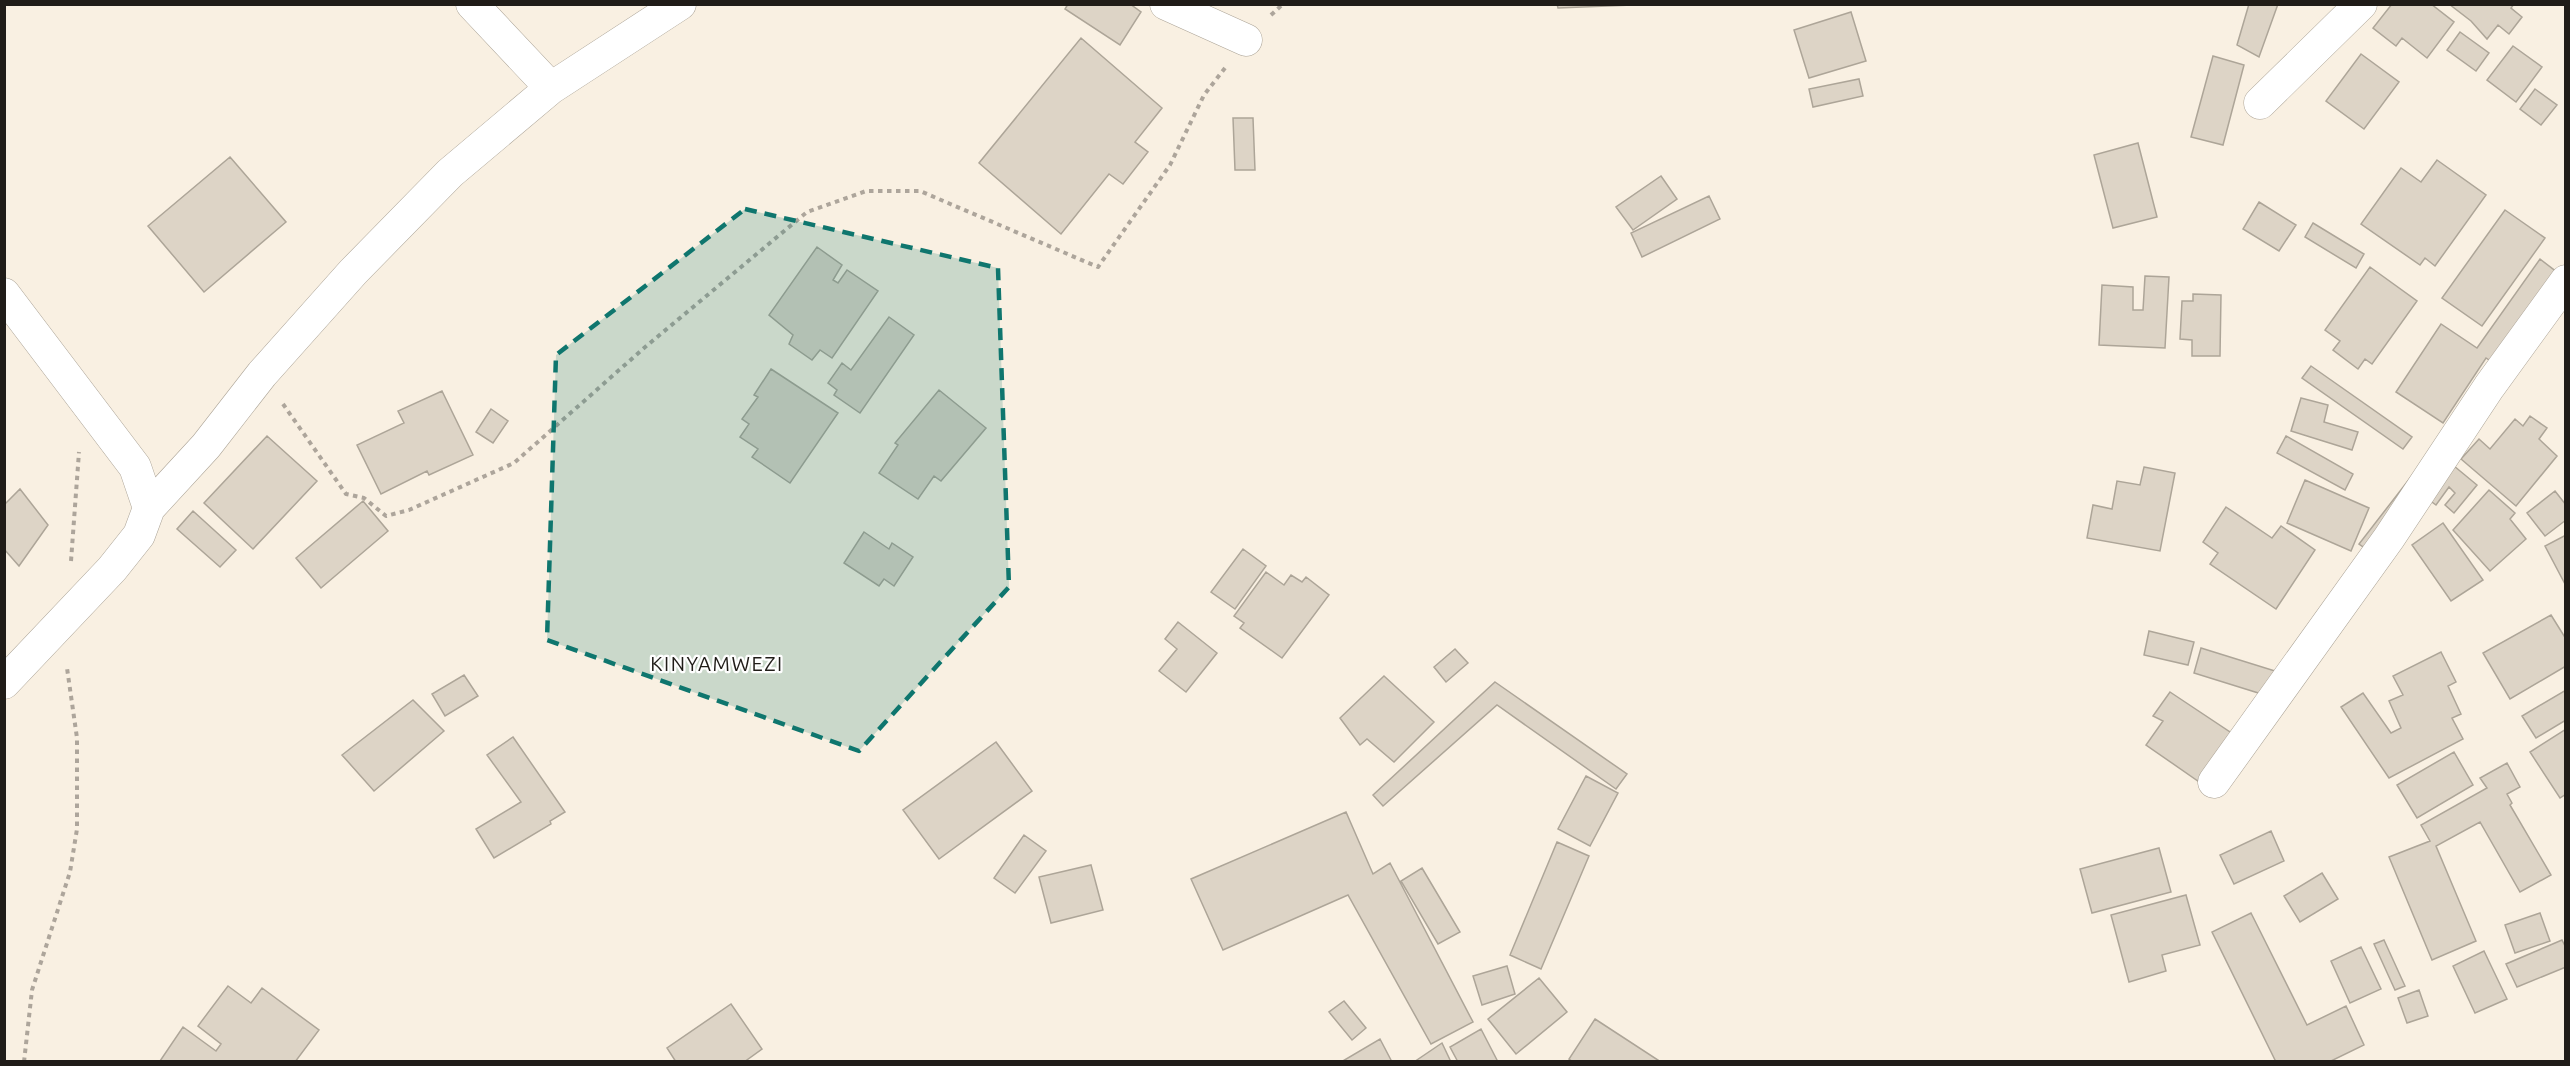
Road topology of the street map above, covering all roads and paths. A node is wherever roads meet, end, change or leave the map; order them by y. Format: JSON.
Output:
{"nodes":[{"id":1,"x":472,"y":4,"type":"edge"},
{"id":2,"x":680,"y":4,"type":"edge"},
{"id":3,"x":1166,"y":4,"type":"edge"},
{"id":4,"x":1283,"y":4,"type":"edge"},
{"id":5,"x":2361,"y":4,"type":"edge"},
{"id":6,"x":1246,"y":40,"type":"junction"},
{"id":7,"x":551,"y":88,"type":"junction"},
{"id":8,"x":2260,"y":103,"type":"dead end"},
{"id":9,"x":2565,"y":281,"type":"edge"},
{"id":10,"x":4,"y":294,"type":"edge"},
{"id":11,"x":262,"y":374,"type":"junction"},
{"id":12,"x":82,"y":398,"type":"junction"},
{"id":13,"x":149,"y":508,"type":"junction"},
{"id":14,"x":67,"y":616,"type":"junction"},
{"id":15,"x":4,"y":683,"type":"edge"},
{"id":16,"x":2214,"y":782,"type":"dead end"},
{"id":17,"x":24,"y":1062,"type":"edge"}],
"edges":[{"from":1,"to":7,"type":"street"},
{"from":2,"to":7,"type":"street"},
{"from":3,"to":6,"type":"street"},
{"from":4,"to":6,"type":"path"},
{"from":5,"to":8,"type":"street"},
{"from":6,"to":11,"type":"path"},
{"from":7,"to":11,"type":"street"},
{"from":9,"to":16,"type":"street"},
{"from":10,"to":12,"type":"street"},
{"from":11,"to":13,"type":"street"},
{"from":12,"to":13,"type":"street"},
{"from":12,"to":14,"type":"path"},
{"from":13,"to":14,"type":"street"},
{"from":14,"to":15,"type":"street"},
{"from":14,"to":17,"type":"path"}]}
